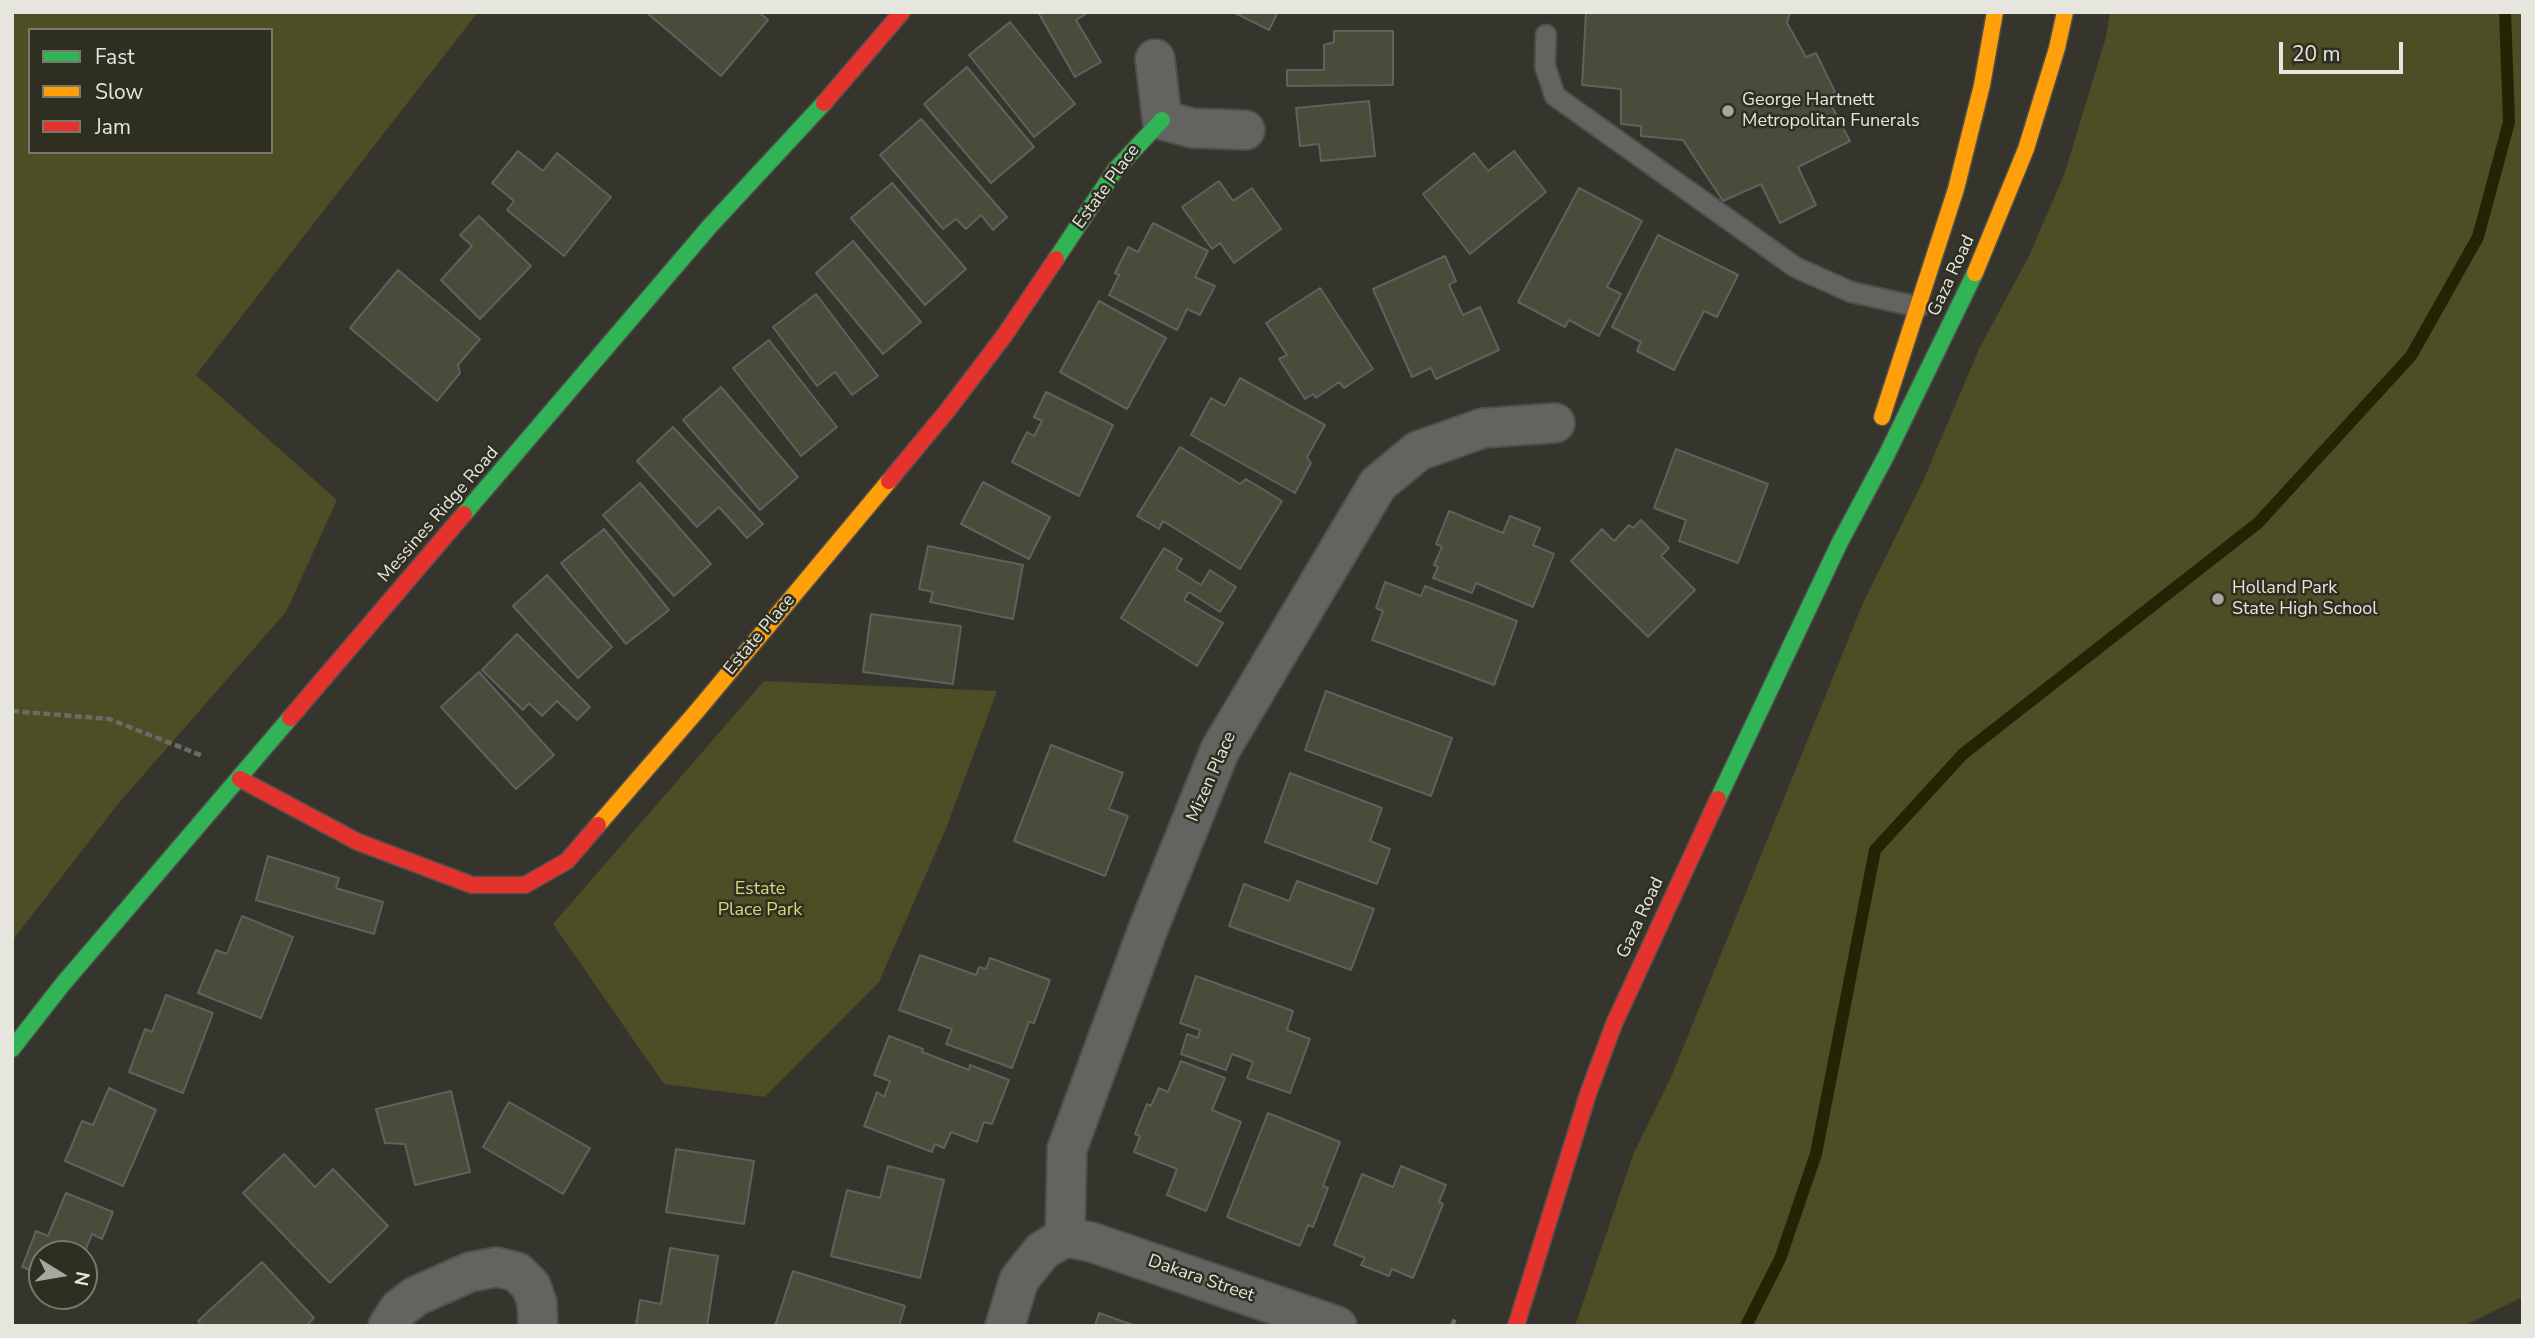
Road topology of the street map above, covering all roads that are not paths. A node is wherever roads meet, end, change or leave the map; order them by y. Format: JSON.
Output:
{"nodes":[{"id":1,"x":902,"y":12,"type":"edge"},
{"id":2,"x":1995,"y":12,"type":"edge"},
{"id":3,"x":2065,"y":12,"type":"edge"},
{"id":4,"x":1976,"y":24,"type":"dead end"},
{"id":5,"x":1546,"y":35,"type":"dead end"},
{"id":6,"x":1155,"y":59,"type":"dead end"},
{"id":7,"x":1982,"y":85,"type":"junction"},
{"id":8,"x":1162,"y":120,"type":"junction"},
{"id":9,"x":1245,"y":130,"type":"dead end"},
{"id":10,"x":1919,"y":307,"type":"junction"},
{"id":11,"x":1555,"y":423,"type":"dead end"},
{"id":12,"x":1840,"y":542,"type":"junction"},
{"id":13,"x":240,"y":779,"type":"junction"},
{"id":14,"x":12,"y":1049,"type":"edge"},
{"id":15,"x":1065,"y":1237,"type":"junction"},
{"id":16,"x":388,"y":1326,"type":"edge"},
{"id":17,"x":538,"y":1326,"type":"edge"},
{"id":18,"x":1005,"y":1326,"type":"edge"},
{"id":19,"x":1337,"y":1326,"type":"edge"},
{"id":20,"x":1516,"y":1326,"type":"edge"}],
"edges":[{"from":1,"to":13,"type":"street","name":"Messines Ridge Road"},
{"from":2,"to":7,"type":"street","name":"Gaza Road"},
{"from":3,"to":12,"type":"street","name":"Gaza Road"},
{"from":4,"to":7,"type":"street"},
{"from":5,"to":10,"type":"lane"},
{"from":6,"to":8,"type":"street"},
{"from":7,"to":10,"type":"street","name":"Gaza Road"},
{"from":8,"to":9,"type":"street"},
{"from":8,"to":13,"type":"street","name":"Estate Place"},
{"from":10,"to":12,"type":"street","name":"Gaza Road"},
{"from":11,"to":15,"type":"street","name":"Mizen Place"},
{"from":12,"to":20,"type":"street","name":"Gaza Road"},
{"from":13,"to":14,"type":"street","name":"Messines Ridge Road"},
{"from":15,"to":18,"type":"street"},
{"from":15,"to":19,"type":"street","name":"Dakara Street"},
{"from":16,"to":17,"type":"street"}]}
